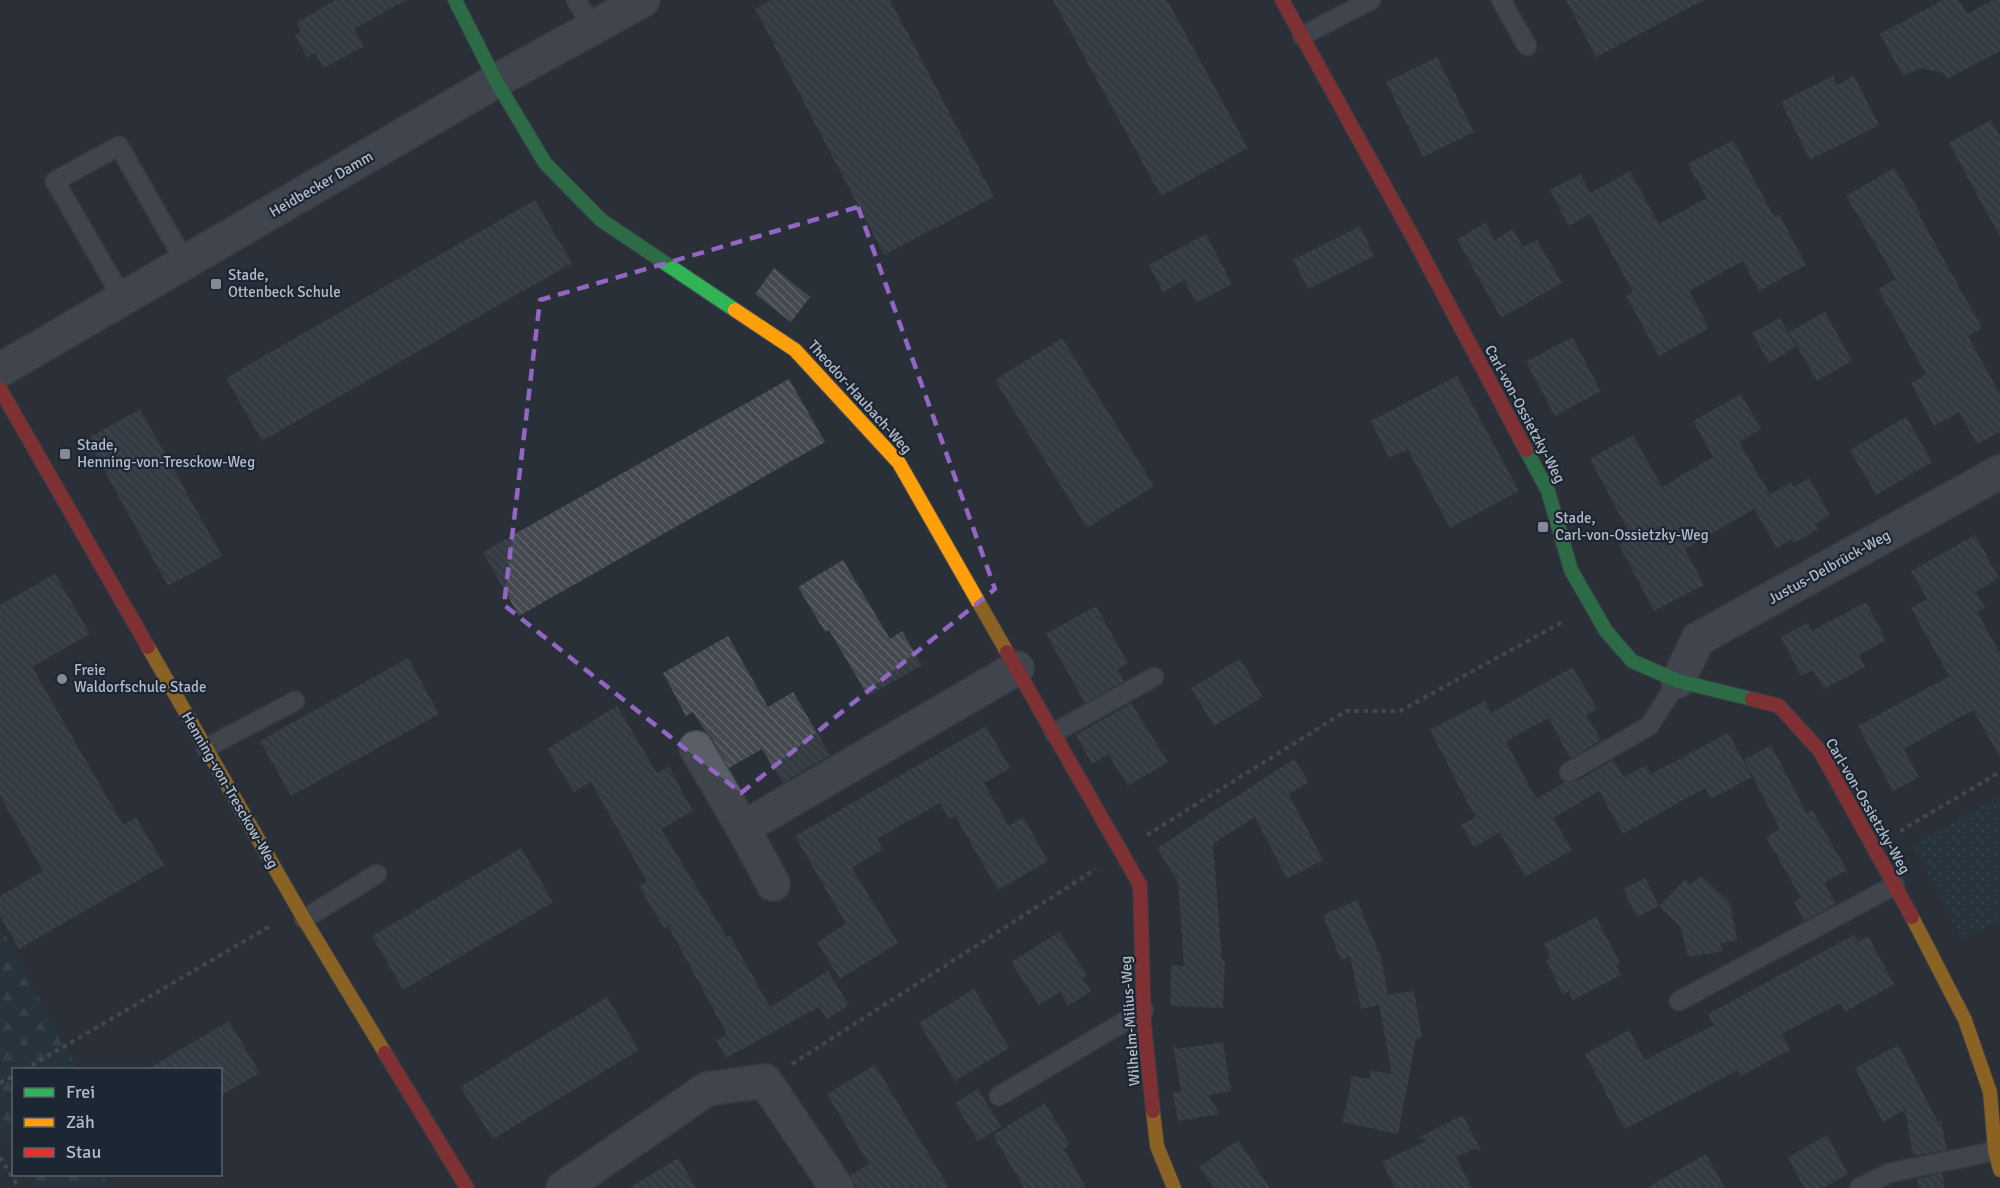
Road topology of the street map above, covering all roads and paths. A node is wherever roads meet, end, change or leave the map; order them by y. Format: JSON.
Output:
{"nodes":[{"id":1,"x":454,"y":0,"type":"edge"},
{"id":2,"x":576,"y":0,"type":"edge"},
{"id":3,"x":643,"y":0,"type":"edge"},
{"id":4,"x":1282,"y":0,"type":"edge"},
{"id":5,"x":1371,"y":0,"type":"edge"},
{"id":6,"x":1501,"y":0,"type":"edge"},
{"id":7,"x":593,"y":28,"type":"junction"},
{"id":8,"x":1302,"y":36,"type":"junction"},
{"id":9,"x":1527,"y":46,"type":"dead end"},
{"id":10,"x":496,"y":81,"type":"junction"},
{"id":11,"x":185,"y":262,"type":"junction"},
{"id":12,"x":123,"y":299,"type":"junction"},
{"id":13,"x":0,"y":370,"type":"edge"},
{"id":14,"x":0,"y":388,"type":"edge"},
{"id":15,"x":2000,"y":472,"type":"edge"},
{"id":16,"x":1591,"y":606,"type":"junction"},
{"id":17,"x":1017,"y":668,"type":"junction"},
{"id":18,"x":1154,"y":677,"type":"dead end"},
{"id":19,"x":1678,"y":681,"type":"junction"},
{"id":20,"x":295,"y":701,"type":"dead end"},
{"id":21,"x":1054,"y":734,"type":"junction"},
{"id":22,"x":206,"y":748,"type":"junction"},
{"id":23,"x":696,"y":748,"type":"dead end"},
{"id":24,"x":1569,"y":772,"type":"dead end"},
{"id":25,"x":2000,"y":772,"type":"edge"},
{"id":26,"x":743,"y":828,"type":"junction"},
{"id":27,"x":1873,"y":847,"type":"junction"},
{"id":28,"x":1122,"y":852,"type":"junction"},
{"id":29,"x":376,"y":874,"type":"dead end"},
{"id":30,"x":773,"y":884,"type":"dead end"},
{"id":31,"x":1895,"y":885,"type":"junction"},
{"id":32,"x":302,"y":914,"type":"junction"},
{"id":33,"x":1679,"y":1001,"type":"dead end"},
{"id":34,"x":1144,"y":1010,"type":"junction"},
{"id":35,"x":28,"y":1068,"type":"edge"},
{"id":36,"x":765,"y":1081,"type":"junction"},
{"id":37,"x":999,"y":1096,"type":"dead end"},
{"id":38,"x":1995,"y":1151,"type":"junction"},
{"id":39,"x":0,"y":1157,"type":"edge"},
{"id":40,"x":2000,"y":1170,"type":"edge"},
{"id":41,"x":19,"y":1188,"type":"edge"},
{"id":42,"x":467,"y":1188,"type":"edge"},
{"id":43,"x":563,"y":1188,"type":"edge"},
{"id":44,"x":837,"y":1188,"type":"edge"},
{"id":45,"x":1174,"y":1188,"type":"edge"},
{"id":46,"x":1859,"y":1188,"type":"edge"}],
"edges":[{"from":1,"to":10,"type":"street","name":"Theodor-Haubach-Weg"},
{"from":2,"to":7,"type":"lane"},
{"from":3,"to":7,"type":"street","name":"Heidbecker Damm"},
{"from":4,"to":8,"type":"street","name":"Carl-von-Ossietzky-Weg"},
{"from":5,"to":8,"type":"lane"},
{"from":6,"to":9,"type":"lane"},
{"from":7,"to":10,"type":"street","name":"Heidbecker Damm"},
{"from":8,"to":16,"type":"street","name":"Carl-von-Ossietzky-Weg"},
{"from":10,"to":11,"type":"street","name":"Heidbecker Damm"},
{"from":10,"to":17,"type":"street","name":"Theodor-Haubach-Weg"},
{"from":11,"to":12,"type":"street","name":"Heidbecker Damm"},
{"from":11,"to":12,"type":"lane"},
{"from":12,"to":13,"type":"street","name":"Heidbecker Damm"},
{"from":14,"to":22,"type":"street","name":"Henning-von-Tresckow-Weg"},
{"from":15,"to":19,"type":"street","name":"Justus-Delbrück-Weg"},
{"from":16,"to":19,"type":"street","name":"Carl-von-Ossietzky-Weg"},
{"from":16,"to":28,"type":"path"},
{"from":17,"to":21,"type":"street","name":"Theodor-Haubach-Weg"},
{"from":17,"to":26,"type":"street"},
{"from":18,"to":21,"type":"lane"},
{"from":19,"to":24,"type":"lane"},
{"from":19,"to":27,"type":"street","name":"Carl-von-Ossietzky-Weg"},
{"from":20,"to":22,"type":"lane"},
{"from":21,"to":28,"type":"street","name":"Theodor-Haubach-Weg"},
{"from":22,"to":32,"type":"street","name":"Henning-von-Tresckow-Weg"},
{"from":23,"to":26,"type":"street"},
{"from":25,"to":27,"type":"path"},
{"from":26,"to":30,"type":"street"},
{"from":27,"to":31,"type":"street","name":"Carl-von-Ossietzky-Weg"},
{"from":28,"to":34,"type":"street","name":"Wilhelm-Milius-Weg"},
{"from":28,"to":36,"type":"path"},
{"from":29,"to":32,"type":"lane"},
{"from":31,"to":33,"type":"lane"},
{"from":31,"to":38,"type":"street","name":"Carl-von-Ossietzky-Weg"},
{"from":32,"to":35,"type":"path"},
{"from":32,"to":42,"type":"street","name":"Henning-von-Tresckow-Weg"},
{"from":34,"to":37,"type":"lane"},
{"from":34,"to":45,"type":"street","name":"Wilhelm-Milius-Weg"},
{"from":36,"to":43,"type":"street"},
{"from":36,"to":44,"type":"street"},
{"from":38,"to":40,"type":"street","name":"Carl-von-Ossietzky-Weg"},
{"from":38,"to":46,"type":"lane"},
{"from":39,"to":41,"type":"path"}]}
